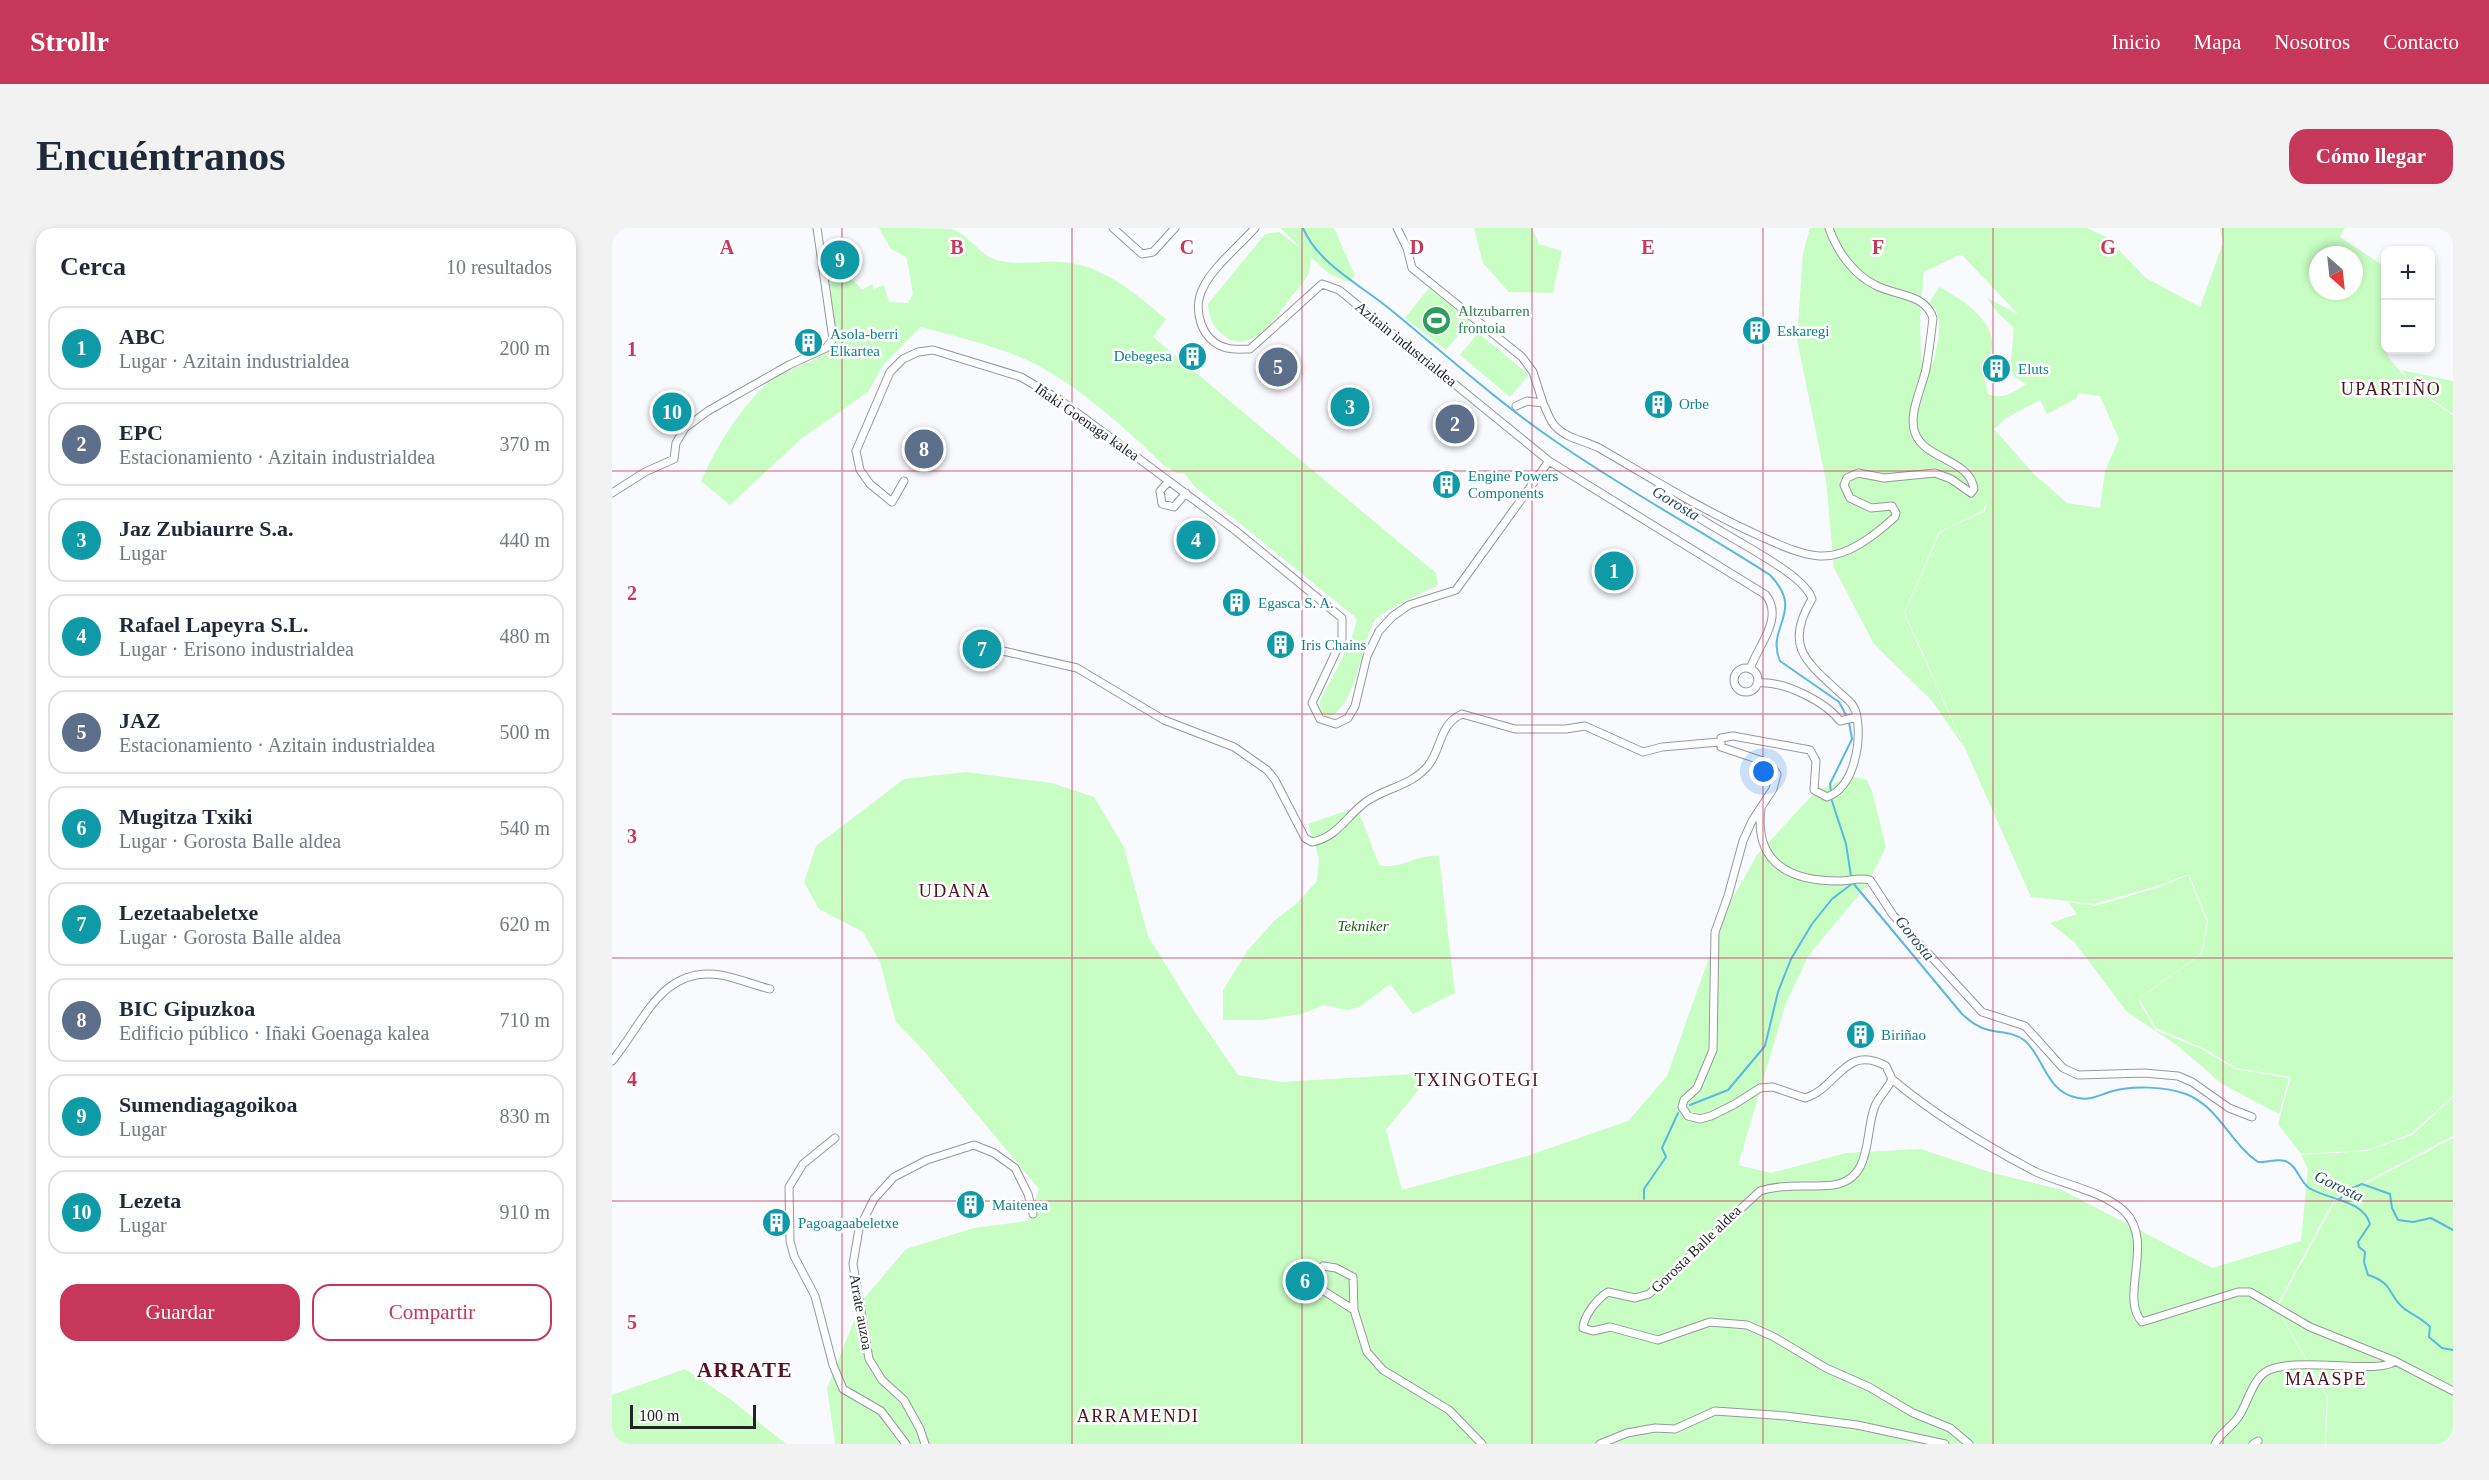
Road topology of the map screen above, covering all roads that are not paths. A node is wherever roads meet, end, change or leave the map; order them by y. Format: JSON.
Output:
{"nodes":[{"id":1,"x":817,"y":228,"type":"edge"},
{"id":2,"x":1113,"y":228,"type":"edge"},
{"id":3,"x":1175,"y":228,"type":"edge"},
{"id":4,"x":1255,"y":228,"type":"edge"},
{"id":5,"x":1397,"y":228,"type":"edge"},
{"id":6,"x":1829,"y":228,"type":"edge"},
{"id":7,"x":1543,"y":403,"type":"junction"},
{"id":8,"x":1516,"y":406,"type":"dead end"},
{"id":9,"x":1549,"y":461,"type":"junction"},
{"id":10,"x":904,"y":481,"type":"dead end"},
{"id":11,"x":1169,"y":481,"type":"junction"},
{"id":12,"x":1655,"y":483,"type":"junction"},
{"id":13,"x":612,"y":493,"type":"edge"},
{"id":14,"x":1186,"y":494,"type":"junction"},
{"id":15,"x":1003,"y":651,"type":"dead end"},
{"id":16,"x":1750,"y":669,"type":"junction"},
{"id":17,"x":1757,"y":683,"type":"junction"},
{"id":18,"x":1855,"y":717,"type":"junction"},
{"id":19,"x":1719,"y":742,"type":"junction"},
{"id":20,"x":1761,"y":807,"type":"junction"},
{"id":21,"x":770,"y":989,"type":"dead end"},
{"id":22,"x":612,"y":1061,"type":"edge"},
{"id":23,"x":1892,"y":1079,"type":"junction"},
{"id":24,"x":2252,"y":1117,"type":"dead end"},
{"id":25,"x":835,"y":1138,"type":"dead end"},
{"id":26,"x":1033,"y":1214,"type":"dead end"},
{"id":27,"x":1354,"y":1310,"type":"junction"},
{"id":28,"x":2395,"y":1361,"type":"junction"},
{"id":29,"x":2453,"y":1391,"type":"edge"},
{"id":30,"x":906,"y":1444,"type":"edge"},
{"id":31,"x":925,"y":1444,"type":"edge"},
{"id":32,"x":1482,"y":1444,"type":"edge"},
{"id":33,"x":1600,"y":1444,"type":"edge"},
{"id":34,"x":1945,"y":1444,"type":"edge"},
{"id":35,"x":1969,"y":1444,"type":"edge"},
{"id":36,"x":2215,"y":1444,"type":"edge"}],
"edges":[{"from":1,"to":13,"type":"street"},
{"from":2,"to":3,"type":"street"},
{"from":4,"to":9,"type":"street","name":"Azitain industrialdea"},
{"from":5,"to":7,"type":"street"},
{"from":6,"to":12,"type":"street"},
{"from":7,"to":8,"type":"street"},
{"from":7,"to":12,"type":"street"},
{"from":9,"to":14,"type":"street","name":"Iñaki Goenaga kalea"},
{"from":9,"to":16,"type":"street","name":"Azitain industrialdea"},
{"from":10,"to":11,"type":"street","name":"Iñaki Goenaga kalea"},
{"from":11,"to":14,"type":"street","name":"Iñaki Goenaga kalea"},
{"from":11,"to":14,"type":"street"},
{"from":12,"to":18,"type":"street"},
{"from":15,"to":19,"type":"street"},
{"from":16,"to":17,"type":"street"},
{"from":16,"to":17,"type":"street"},
{"from":17,"to":18,"type":"street"},
{"from":18,"to":19,"type":"street"},
{"from":19,"to":20,"type":"street"},
{"from":20,"to":23,"type":"street"},
{"from":20,"to":24,"type":"street"},
{"from":21,"to":22,"type":"street"},
{"from":23,"to":28,"type":"street"},
{"from":23,"to":35,"type":"street","name":"Gorosta Balle aldea"},
{"from":25,"to":30,"type":"street"},
{"from":26,"to":31,"type":"street","name":"Arrate auzoa"},
{"from":27,"to":27,"type":"street"},
{"from":27,"to":32,"type":"street"},
{"from":28,"to":29,"type":"street"},
{"from":28,"to":36,"type":"street"},
{"from":33,"to":34,"type":"street"}]}
